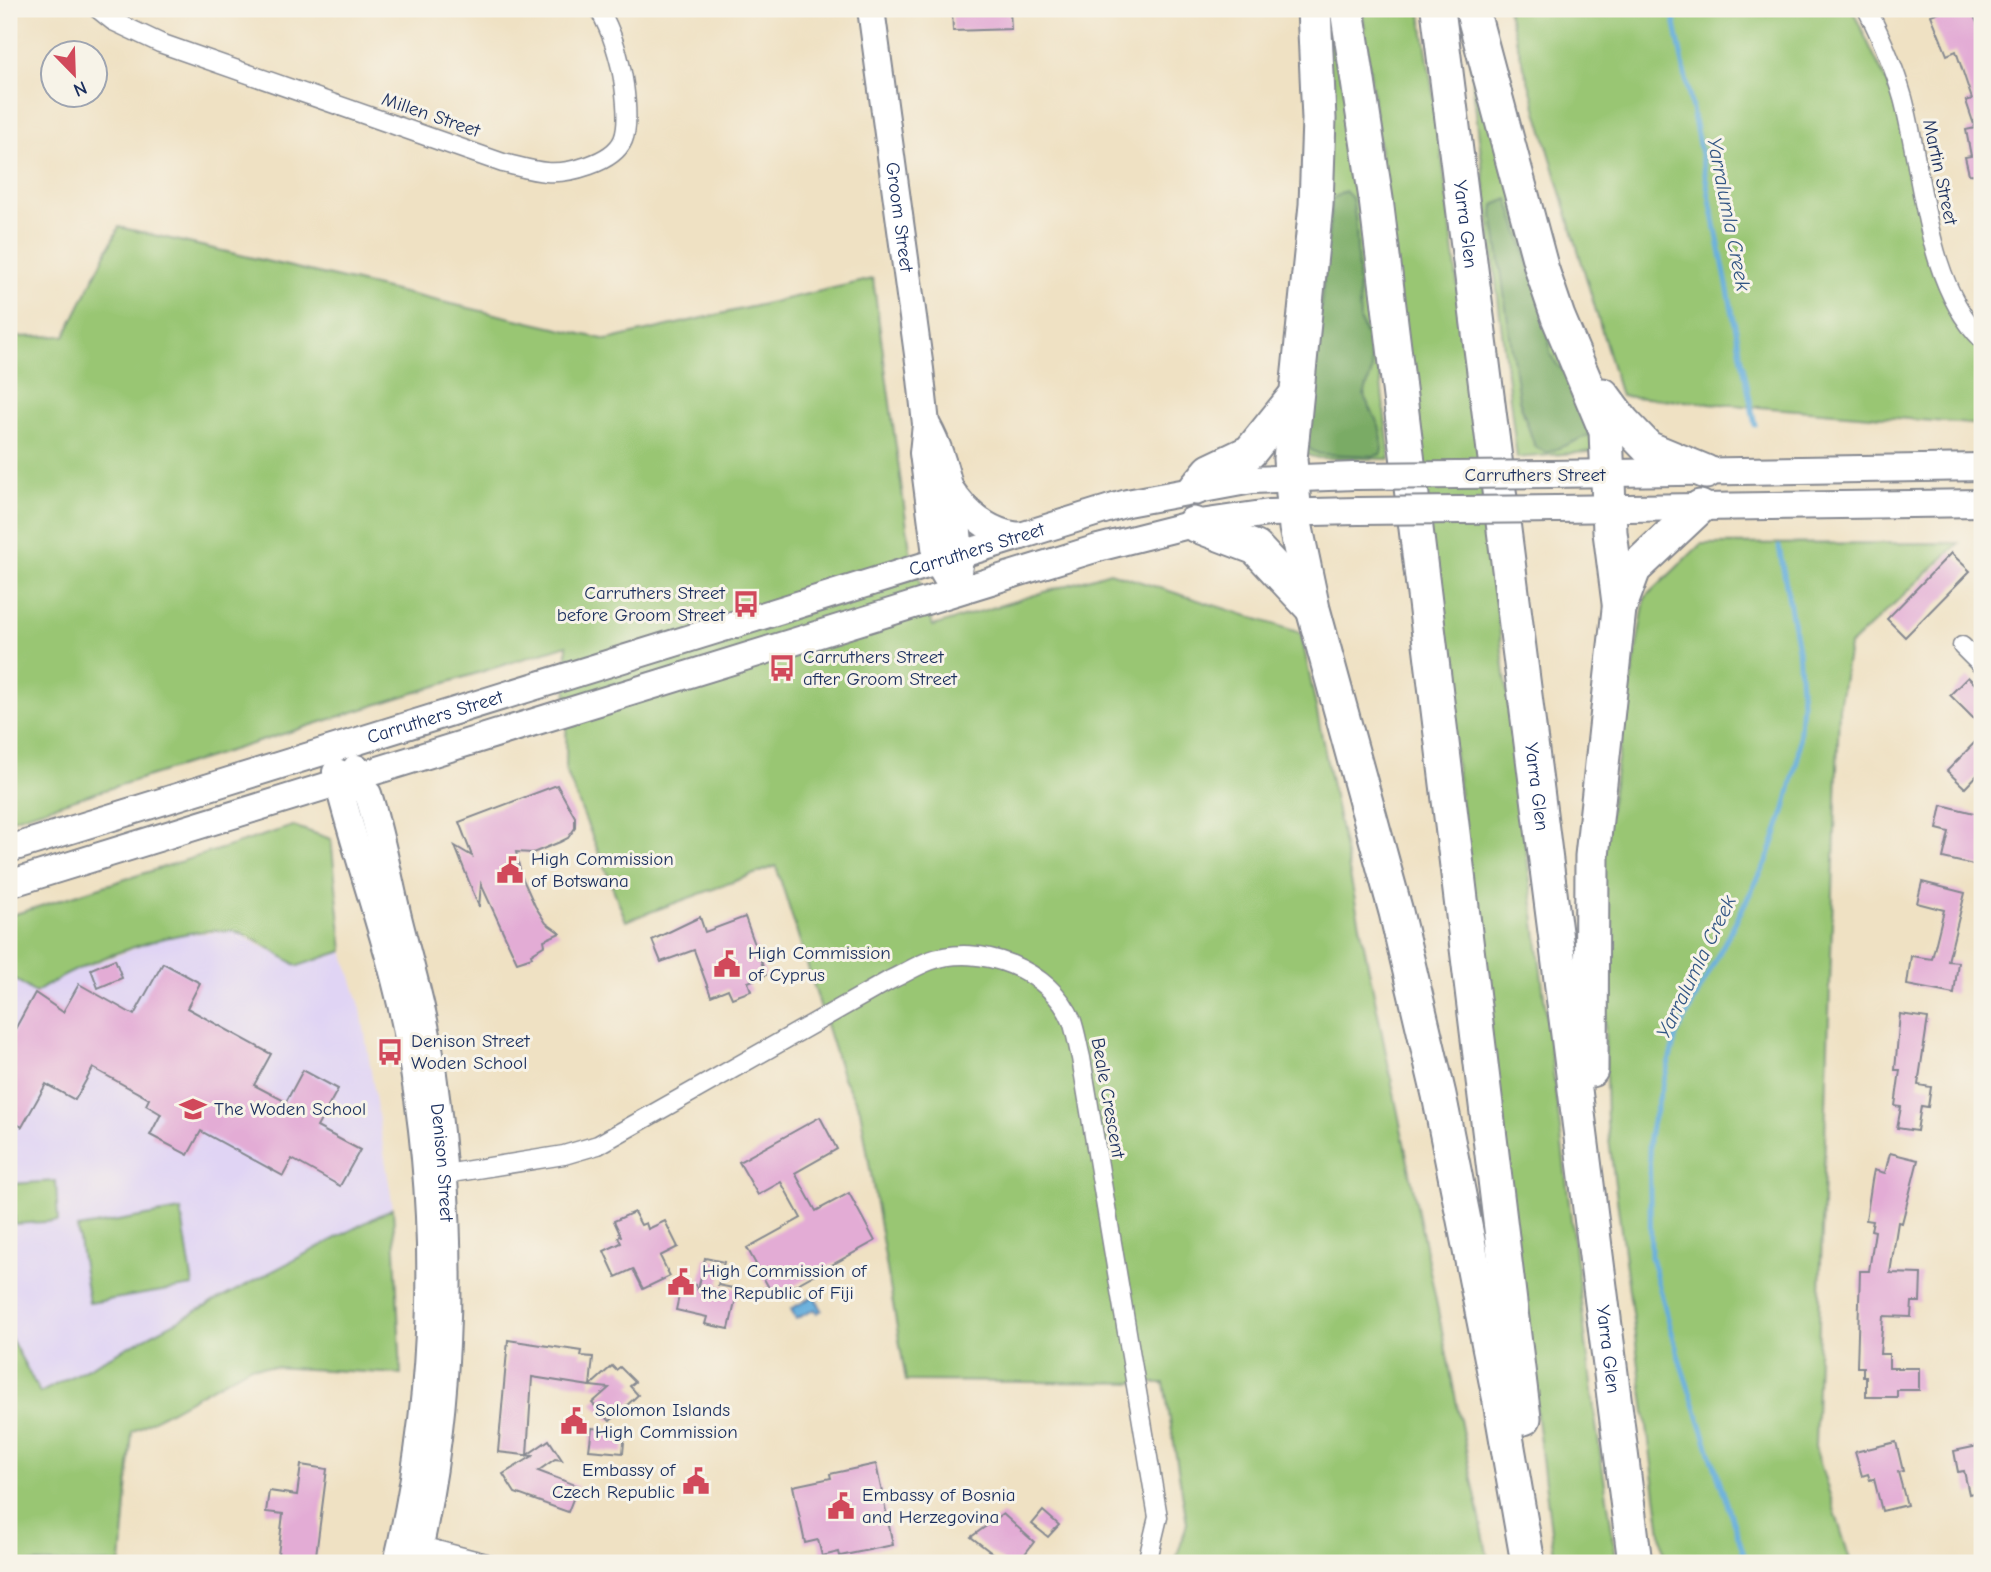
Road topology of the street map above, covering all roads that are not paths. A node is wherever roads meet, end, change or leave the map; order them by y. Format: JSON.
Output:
{"nodes":[{"id":1,"x":98,"y":9,"type":"edge"},
{"id":2,"x":599,"y":9,"type":"edge"},
{"id":3,"x":1314,"y":9,"type":"edge"},
{"id":4,"x":1348,"y":9,"type":"edge"},
{"id":5,"x":1438,"y":9,"type":"edge"},
{"id":6,"x":1472,"y":9,"type":"edge"},
{"id":7,"x":1867,"y":9,"type":"edge"},
{"id":8,"x":869,"y":10,"type":"edge"},
{"id":9,"x":1982,"y":339,"type":"edge"},
{"id":10,"x":1577,"y":358,"type":"junction"},
{"id":11,"x":1294,"y":396,"type":"junction"},
{"id":12,"x":926,"y":424,"type":"junction"},
{"id":13,"x":1982,"y":467,"type":"edge"},
{"id":14,"x":1706,"y":472,"type":"junction"},
{"id":15,"x":1610,"y":475,"type":"junction"},
{"id":16,"x":1291,"y":479,"type":"junction"},
{"id":17,"x":948,"y":486,"type":"junction"},
{"id":18,"x":1196,"y":488,"type":"junction"},
{"id":19,"x":1982,"y":503,"type":"edge"},
{"id":20,"x":1700,"y":507,"type":"junction"},
{"id":21,"x":1610,"y":508,"type":"junction"},
{"id":22,"x":1294,"y":513,"type":"junction"},
{"id":23,"x":1193,"y":524,"type":"junction"},
{"id":24,"x":1021,"y":536,"type":"junction"},
{"id":25,"x":962,"y":554,"type":"junction"},
{"id":26,"x":937,"y":562,"type":"junction"},
{"id":27,"x":954,"y":591,"type":"junction"},
{"id":28,"x":1313,"y":609,"type":"junction"},
{"id":29,"x":1619,"y":609,"type":"junction"},
{"id":30,"x":1962,"y":646,"type":"dead end"},
{"id":31,"x":1982,"y":666,"type":"edge"},
{"id":32,"x":379,"y":735,"type":"junction"},
{"id":33,"x":421,"y":755,"type":"junction"},
{"id":34,"x":302,"y":758,"type":"junction"},
{"id":35,"x":349,"y":777,"type":"junction"},
{"id":36,"x":370,"y":798,"type":"junction"},
{"id":37,"x":277,"y":800,"type":"junction"},
{"id":38,"x":344,"y":806,"type":"junction"},
{"id":39,"x":9,"y":849,"type":"edge"},
{"id":40,"x":9,"y":884,"type":"edge"},
{"id":41,"x":435,"y":1176,"type":"junction"},
{"id":42,"x":1591,"y":1223,"type":"junction"},
{"id":43,"x":409,"y":1554,"type":"edge"},
{"id":44,"x":486,"y":1563,"type":"edge"},
{"id":45,"x":1147,"y":1563,"type":"edge"},
{"id":46,"x":1528,"y":1563,"type":"edge"},
{"id":47,"x":1541,"y":1563,"type":"edge"},
{"id":48,"x":1635,"y":1563,"type":"edge"}],
"edges":[{"from":1,"to":2,"type":"street","name":"Millen Street"},
{"from":3,"to":11,"type":"highway"},
{"from":4,"to":47,"type":"highway"},
{"from":5,"to":42,"type":"highway","name":"Yarra Glen"},
{"from":6,"to":10,"type":"highway"},
{"from":7,"to":9,"type":"street","name":"Martin Street"},
{"from":8,"to":12,"type":"main road","name":"Groom Street"},
{"from":10,"to":14,"type":"highway"},
{"from":10,"to":15,"type":"highway"},
{"from":11,"to":16,"type":"highway"},
{"from":11,"to":18,"type":"highway"},
{"from":12,"to":17,"type":"main road","name":"Groom Street"},
{"from":12,"to":26,"type":"main road","name":"Groom Street"},
{"from":13,"to":14,"type":"main road","name":"Carruthers Street"},
{"from":14,"to":15,"type":"main road","name":"Carruthers Street"},
{"from":15,"to":16,"type":"main road","name":"Carruthers Street","bridge":true},
{"from":15,"to":21,"type":"highway"},
{"from":16,"to":18,"type":"main road","name":"Carruthers Street"},
{"from":16,"to":22,"type":"highway"},
{"from":17,"to":24,"type":"main road"},
{"from":17,"to":25,"type":"main road","name":"Groom Street"},
{"from":18,"to":24,"type":"main road","name":"Carruthers Street"},
{"from":19,"to":20,"type":"main road","name":"Carruthers Street"},
{"from":20,"to":21,"type":"main road","name":"Carruthers Street"},
{"from":20,"to":29,"type":"highway"},
{"from":21,"to":22,"type":"main road","name":"Carruthers Street","bridge":true},
{"from":21,"to":29,"type":"highway"},
{"from":22,"to":23,"type":"main road","name":"Carruthers Street"},
{"from":22,"to":28,"type":"highway"},
{"from":23,"to":27,"type":"main road","name":"Carruthers Street"},
{"from":23,"to":28,"type":"highway"},
{"from":24,"to":25,"type":"main road","name":"Carruthers Street"},
{"from":25,"to":26,"type":"main road","name":"Carruthers Street"},
{"from":25,"to":27,"type":"main road","name":"Groom Street"},
{"from":26,"to":27,"type":"main road","name":"Groom Street"},
{"from":26,"to":32,"type":"main road","name":"Carruthers Street"},
{"from":27,"to":33,"type":"main road","name":"Carruthers Street"},
{"from":28,"to":46,"type":"highway"},
{"from":29,"to":42,"type":"highway"},
{"from":30,"to":31,"type":"street"},
{"from":32,"to":34,"type":"main road","name":"Carruthers Street"},
{"from":32,"to":35,"type":"main road","name":"Denison Street"},
{"from":33,"to":35,"type":"main road","name":"Carruthers Street"},
{"from":33,"to":36,"type":"main road"},
{"from":34,"to":35,"type":"main road"},
{"from":34,"to":39,"type":"main road","name":"Carruthers Street"},
{"from":35,"to":36,"type":"main road"},
{"from":35,"to":37,"type":"main road","name":"Carruthers Street"},
{"from":35,"to":38,"type":"main road","name":"Denison Street"},
{"from":36,"to":41,"type":"main road","name":"Denison Street"},
{"from":37,"to":38,"type":"main road"},
{"from":37,"to":40,"type":"main road","name":"Carruthers Street"},
{"from":38,"to":41,"type":"main road","name":"Denison Street"},
{"from":41,"to":43,"type":"main road","name":"Denison Street"},
{"from":41,"to":45,"type":"street","name":"Beale Crescent"},
{"from":42,"to":48,"type":"highway","name":"Yarra Glen"},
{"from":43,"to":44,"type":"street"}]}
